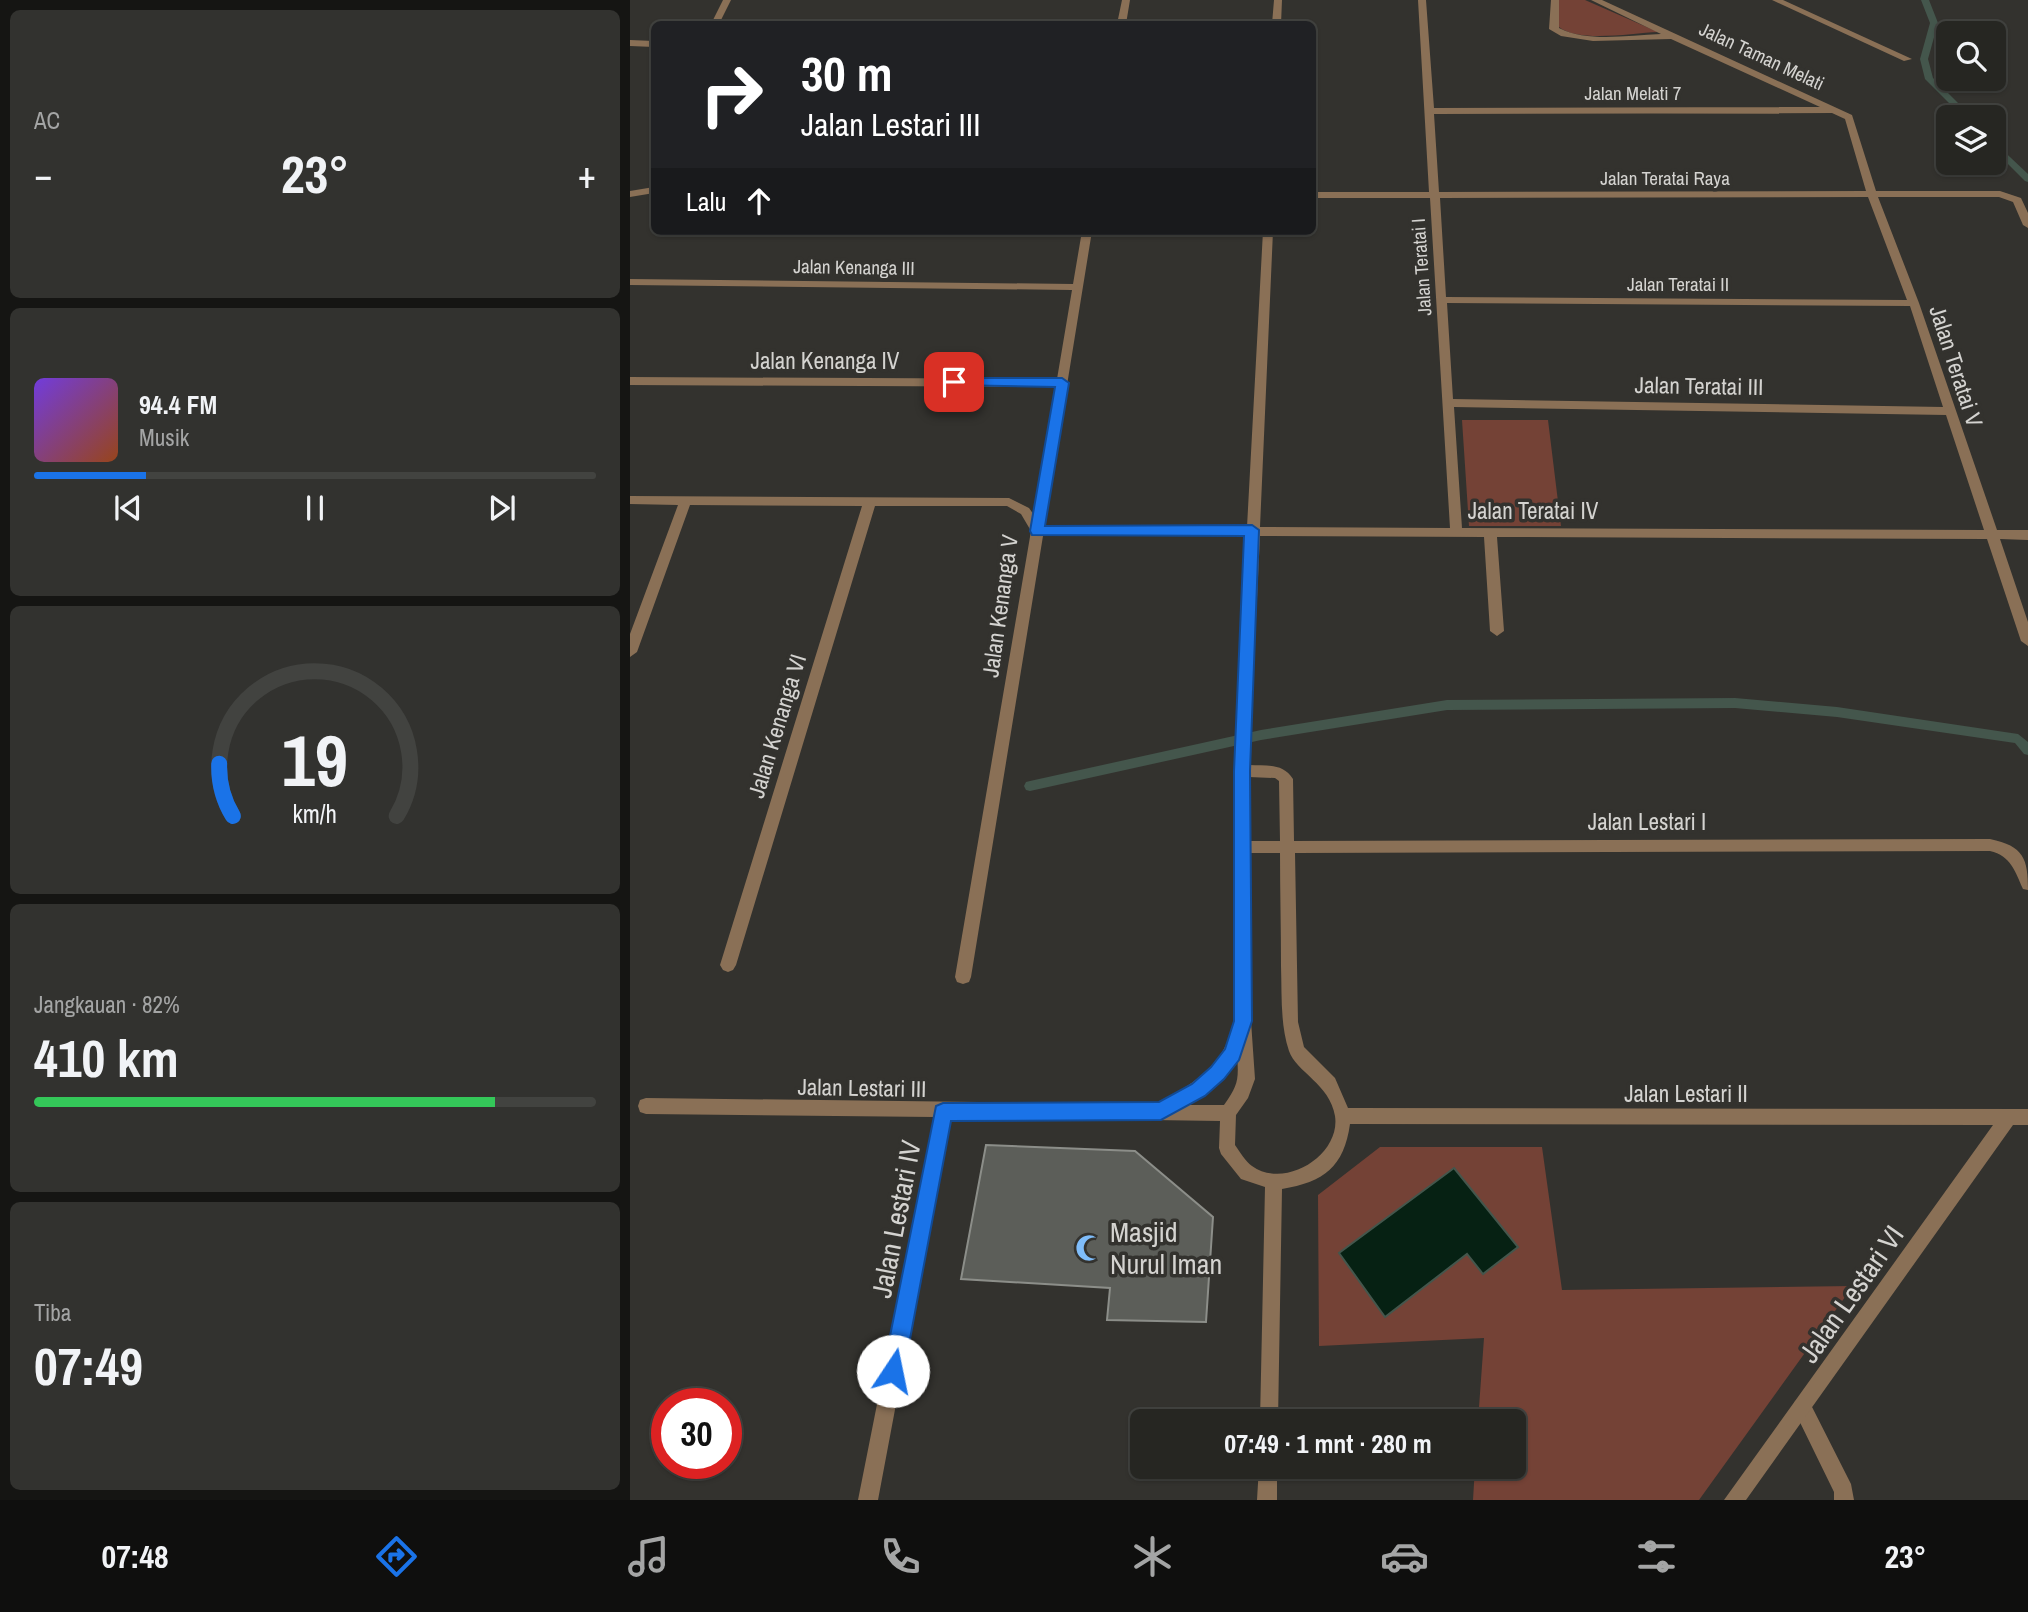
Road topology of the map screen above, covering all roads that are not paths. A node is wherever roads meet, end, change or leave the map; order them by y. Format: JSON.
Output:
{"nodes":[{"id":1,"x":727,"y":0,"type":"edge"},
{"id":2,"x":1126,"y":0,"type":"edge"},
{"id":3,"x":1278,"y":0,"type":"edge"},
{"id":4,"x":1422,"y":0,"type":"edge"},
{"id":5,"x":1555,"y":0,"type":"edge"},
{"id":6,"x":1595,"y":0,"type":"edge"},
{"id":7,"x":1776,"y":0,"type":"edge"},
{"id":8,"x":716,"y":21,"type":"edge"},
{"id":9,"x":1122,"y":21,"type":"edge"},
{"id":10,"x":1277,"y":21,"type":"edge"},
{"id":11,"x":1676,"y":35,"type":"junction"},
{"id":12,"x":630,"y":43,"type":"edge"},
{"id":13,"x":651,"y":44,"type":"edge"},
{"id":14,"x":1907,"y":59,"type":"dead end"},
{"id":15,"x":1837,"y":110,"type":"junction"},
{"id":16,"x":1429,"y":111,"type":"junction"},
{"id":17,"x":651,"y":190,"type":"edge"},
{"id":18,"x":630,"y":194,"type":"edge"},
{"id":19,"x":1316,"y":195,"type":"edge"},
{"id":20,"x":1434,"y":195,"type":"junction"},
{"id":21,"x":1872,"y":195,"type":"junction"},
{"id":22,"x":2028,"y":225,"type":"edge"},
{"id":23,"x":1086,"y":235,"type":"edge"},
{"id":24,"x":1268,"y":235,"type":"edge"},
{"id":25,"x":630,"y":282,"type":"edge"},
{"id":26,"x":1078,"y":287,"type":"junction"},
{"id":27,"x":1441,"y":300,"type":"junction"},
{"id":28,"x":1914,"y":303,"type":"junction"},
{"id":29,"x":630,"y":381,"type":"edge"},
{"id":30,"x":1062,"y":383,"type":"junction"},
{"id":31,"x":1448,"y":403,"type":"junction"},
{"id":32,"x":1949,"y":411,"type":"junction"},
{"id":33,"x":630,"y":500,"type":"edge"},
{"id":34,"x":686,"y":500,"type":"junction"},
{"id":35,"x":870,"y":501,"type":"junction"},
{"id":36,"x":1252,"y":530,"type":"junction"},
{"id":37,"x":1037,"y":531,"type":"junction"},
{"id":38,"x":1456,"y":531,"type":"junction"},
{"id":39,"x":1490,"y":532,"type":"junction"},
{"id":40,"x":1990,"y":535,"type":"junction"},
{"id":41,"x":2028,"y":535,"type":"edge"},
{"id":42,"x":1497,"y":631,"type":"dead end"},
{"id":43,"x":2028,"y":640,"type":"edge"},
{"id":44,"x":631,"y":644,"type":"edge"},
{"id":45,"x":1242,"y":771,"type":"junction"},
{"id":46,"x":1288,"y":846,"type":"junction"},
{"id":47,"x":1242,"y":847,"type":"junction"},
{"id":48,"x":2028,"y":884,"type":"edge"},
{"id":49,"x":728,"y":965,"type":"dead end"},
{"id":50,"x":963,"y":977,"type":"dead end"},
{"id":51,"x":1243,"y":1021,"type":"junction"},
{"id":52,"x":646,"y":1106,"type":"dead end"},
{"id":53,"x":1161,"y":1111,"type":"junction"},
{"id":54,"x":943,"y":1112,"type":"junction"},
{"id":55,"x":1228,"y":1113,"type":"junction"},
{"id":56,"x":1343,"y":1116,"type":"junction"},
{"id":57,"x":2009,"y":1117,"type":"junction"},
{"id":58,"x":2028,"y":1117,"type":"edge"},
{"id":59,"x":1274,"y":1182,"type":"junction"},
{"id":60,"x":1802,"y":1408,"type":"junction"},
{"id":61,"x":1269,"y":1409,"type":"edge"},
{"id":62,"x":1268,"y":1479,"type":"edge"},
{"id":63,"x":868,"y":1500,"type":"edge"},
{"id":64,"x":1267,"y":1500,"type":"edge"},
{"id":65,"x":1734,"y":1500,"type":"edge"},
{"id":66,"x":1844,"y":1500,"type":"edge"}],
"edges":[{"from":1,"to":8,"type":"street"},
{"from":2,"to":9,"type":"street"},
{"from":3,"to":10,"type":"street"},
{"from":4,"to":16,"type":"street","name":"Jalan Teratai I"},
{"from":5,"to":11,"type":"street"},
{"from":6,"to":11,"type":"street","name":"Jalan Taman Melati"},
{"from":7,"to":14,"type":"street"},
{"from":11,"to":15,"type":"street","name":"Jalan Taman Melati"},
{"from":12,"to":13,"type":"street"},
{"from":15,"to":16,"type":"street","name":"Jalan Melati 7"},
{"from":15,"to":21,"type":"street","name":"Jalan Teratai V"},
{"from":16,"to":20,"type":"street","name":"Jalan Teratai I"},
{"from":17,"to":18,"type":"street"},
{"from":19,"to":20,"type":"street","name":"Jalan Teratai Raya"},
{"from":20,"to":21,"type":"street","name":"Jalan Teratai Raya"},
{"from":20,"to":27,"type":"street","name":"Jalan Teratai I"},
{"from":21,"to":22,"type":"street","name":"Jalan Teratai Raya"},
{"from":21,"to":28,"type":"street","name":"Jalan Teratai V"},
{"from":23,"to":26,"type":"street"},
{"from":24,"to":36,"type":"street"},
{"from":25,"to":26,"type":"street","name":"Jalan Kenanga III"},
{"from":26,"to":30,"type":"street"},
{"from":27,"to":28,"type":"street","name":"Jalan Teratai II"},
{"from":27,"to":31,"type":"street","name":"Jalan Teratai I"},
{"from":28,"to":32,"type":"street","name":"Jalan Teratai V"},
{"from":29,"to":30,"type":"street","name":"Jalan Kenanga IV"},
{"from":30,"to":37,"type":"street"},
{"from":31,"to":32,"type":"street","name":"Jalan Teratai III"},
{"from":31,"to":38,"type":"street","name":"Jalan Teratai I"},
{"from":32,"to":40,"type":"street","name":"Jalan Teratai V"},
{"from":33,"to":34,"type":"street","name":"Jalan Kenanga V"},
{"from":34,"to":35,"type":"street","name":"Jalan Kenanga V"},
{"from":34,"to":44,"type":"street"},
{"from":35,"to":37,"type":"street","name":"Jalan Kenanga V"},
{"from":35,"to":49,"type":"street","name":"Jalan Kenanga VI"},
{"from":36,"to":37,"type":"street","name":"Jalan Teratai IV"},
{"from":36,"to":38,"type":"street","name":"Jalan Teratai IV"},
{"from":36,"to":45,"type":"street"},
{"from":37,"to":50,"type":"street","name":"Jalan Kenanga V"},
{"from":38,"to":39,"type":"street","name":"Jalan Teratai IV"},
{"from":39,"to":40,"type":"street","name":"Jalan Teratai IV"},
{"from":39,"to":42,"type":"street"},
{"from":40,"to":41,"type":"street","name":"Jalan Teratai IV"},
{"from":40,"to":43,"type":"street","name":"Jalan Teratai V"},
{"from":45,"to":46,"type":"street"},
{"from":45,"to":47,"type":"street"},
{"from":46,"to":47,"type":"street","name":"Jalan Lestari I"},
{"from":46,"to":48,"type":"street","name":"Jalan Lestari I"},
{"from":46,"to":56,"type":"street"},
{"from":47,"to":51,"type":"street"},
{"from":51,"to":53,"type":"street","name":"Jalan Lestari III"},
{"from":51,"to":55,"type":"street"},
{"from":52,"to":54,"type":"street","name":"Jalan Lestari III"},
{"from":53,"to":54,"type":"street","name":"Jalan Lestari III"},
{"from":53,"to":55,"type":"street","name":"Jalan Lestari III"},
{"from":54,"to":63,"type":"street","name":"Jalan Lestari IV"},
{"from":55,"to":59,"type":"street"},
{"from":56,"to":57,"type":"street","name":"Jalan Lestari II"},
{"from":56,"to":59,"type":"street"},
{"from":57,"to":58,"type":"street","name":"Jalan Lestari II"},
{"from":57,"to":60,"type":"street","name":"Jalan Lestari VI"},
{"from":59,"to":61,"type":"street"},
{"from":60,"to":65,"type":"street","name":"Jalan Lestari VI"},
{"from":60,"to":66,"type":"street"},
{"from":62,"to":64,"type":"street"}]}
